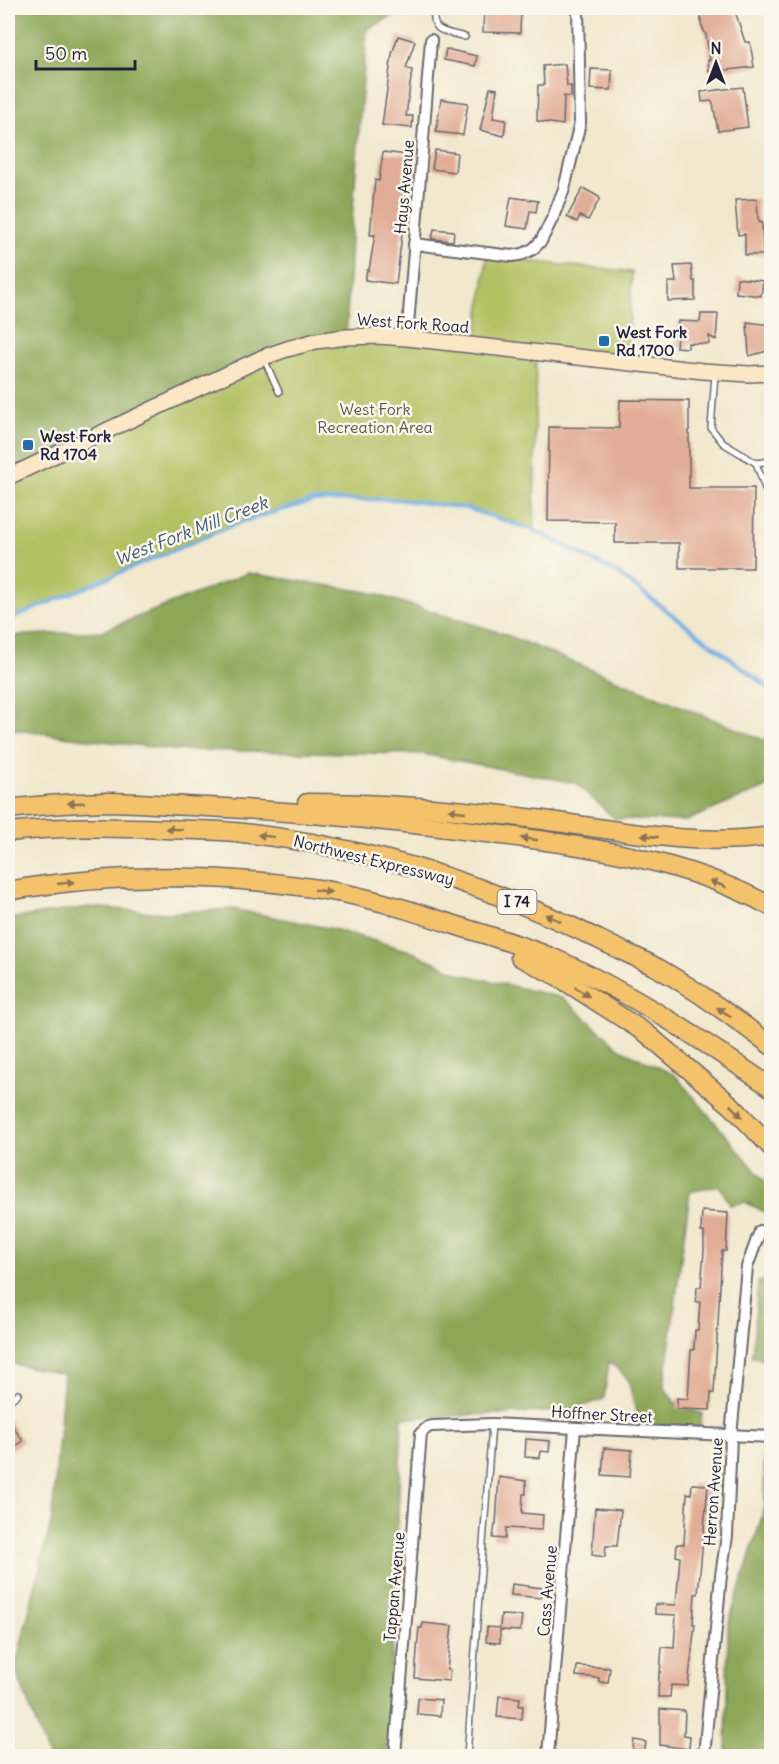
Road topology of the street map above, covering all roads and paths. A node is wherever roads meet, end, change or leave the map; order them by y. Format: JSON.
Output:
{"nodes":[{"id":1,"x":424,"y":8,"type":"edge"},
{"id":2,"x":448,"y":8,"type":"edge"},
{"id":3,"x":578,"y":8,"type":"edge"},
{"id":4,"x":434,"y":10,"type":"junction"},
{"id":5,"x":465,"y":37,"type":"dead end"},
{"id":6,"x":431,"y":40,"type":"dead end"},
{"id":7,"x":414,"y":244,"type":"junction"},
{"id":8,"x":407,"y":338,"type":"junction"},
{"id":9,"x":264,"y":357,"type":"junction"},
{"id":10,"x":715,"y":372,"type":"junction"},
{"id":11,"x":771,"y":373,"type":"edge"},
{"id":12,"x":279,"y":392,"type":"dead end"},
{"id":13,"x":771,"y":461,"type":"edge"},
{"id":14,"x":756,"y":463,"type":"junction"},
{"id":15,"x":8,"y":477,"type":"edge"},
{"id":16,"x":771,"y":508,"type":"edge"},
{"id":17,"x":234,"y":808,"type":"junction"},
{"id":18,"x":8,"y":809,"type":"edge"},
{"id":19,"x":8,"y":832,"type":"edge"},
{"id":20,"x":771,"y":836,"type":"edge"},
{"id":21,"x":8,"y":891,"type":"edge"},
{"id":22,"x":771,"y":907,"type":"edge"},
{"id":23,"x":416,"y":912,"type":"junction"},
{"id":24,"x":771,"y":1046,"type":"edge"},
{"id":25,"x":771,"y":1089,"type":"edge"},
{"id":26,"x":771,"y":1148,"type":"edge"},
{"id":27,"x":760,"y":1231,"type":"dead end"},
{"id":28,"x":18,"y":1394,"type":"dead end"},
{"id":29,"x":8,"y":1402,"type":"edge"},
{"id":30,"x":492,"y":1424,"type":"junction"},
{"id":31,"x":432,"y":1426,"type":"joint"},
{"id":32,"x":575,"y":1428,"type":"junction"},
{"id":33,"x":731,"y":1436,"type":"junction"},
{"id":34,"x":771,"y":1437,"type":"edge"},
{"id":35,"x":395,"y":1756,"type":"edge"},
{"id":36,"x":467,"y":1756,"type":"edge"},
{"id":37,"x":548,"y":1756,"type":"edge"},
{"id":38,"x":705,"y":1756,"type":"edge"}],
"edges":[{"from":1,"to":4,"type":"lane"},
{"from":2,"to":4,"type":"lane"},
{"from":3,"to":7,"type":"street"},
{"from":4,"to":5,"type":"lane"},
{"from":6,"to":7,"type":"street","name":"Hays Avenue"},
{"from":7,"to":8,"type":"street","name":"Hays Avenue"},
{"from":8,"to":9,"type":"street","name":"West Fork Road"},
{"from":8,"to":10,"type":"street","name":"West Fork Road"},
{"from":9,"to":12,"type":"lane"},
{"from":9,"to":15,"type":"street","name":"West Fork Road"},
{"from":10,"to":11,"type":"street","name":"West Fork Road"},
{"from":10,"to":14,"type":"lane"},
{"from":13,"to":14,"type":"lane"},
{"from":14,"to":16,"type":"lane"},
{"from":17,"to":18,"type":"highway","one_way":true},
{"from":20,"to":17,"type":"highway","one_way":true},
{"from":22,"to":17,"type":"highway","one_way":true},
{"from":24,"to":19,"type":"highway","name":"Northwest Expressway","number":"I 74","one_way":true},
{"from":21,"to":23,"type":"highway","number":"I 74","one_way":true},
{"from":23,"to":25,"type":"highway","number":"I 74"},
{"from":23,"to":26,"type":"highway","one_way":true},
{"from":27,"to":33,"type":"street","name":"Herron Avenue"},
{"from":28,"to":29,"type":"lane"},
{"from":30,"to":31,"type":"street","name":"Hoffner Street"},
{"from":30,"to":32,"type":"street","name":"Hoffner Street"},
{"from":30,"to":36,"type":"lane"},
{"from":31,"to":35,"type":"street","name":"Tappan Avenue"},
{"from":32,"to":33,"type":"street","name":"Hoffner Street"},
{"from":32,"to":37,"type":"street","name":"Cass Avenue"},
{"from":33,"to":34,"type":"street","name":"Hoffner Street"},
{"from":33,"to":38,"type":"street","name":"Herron Avenue"}]}
